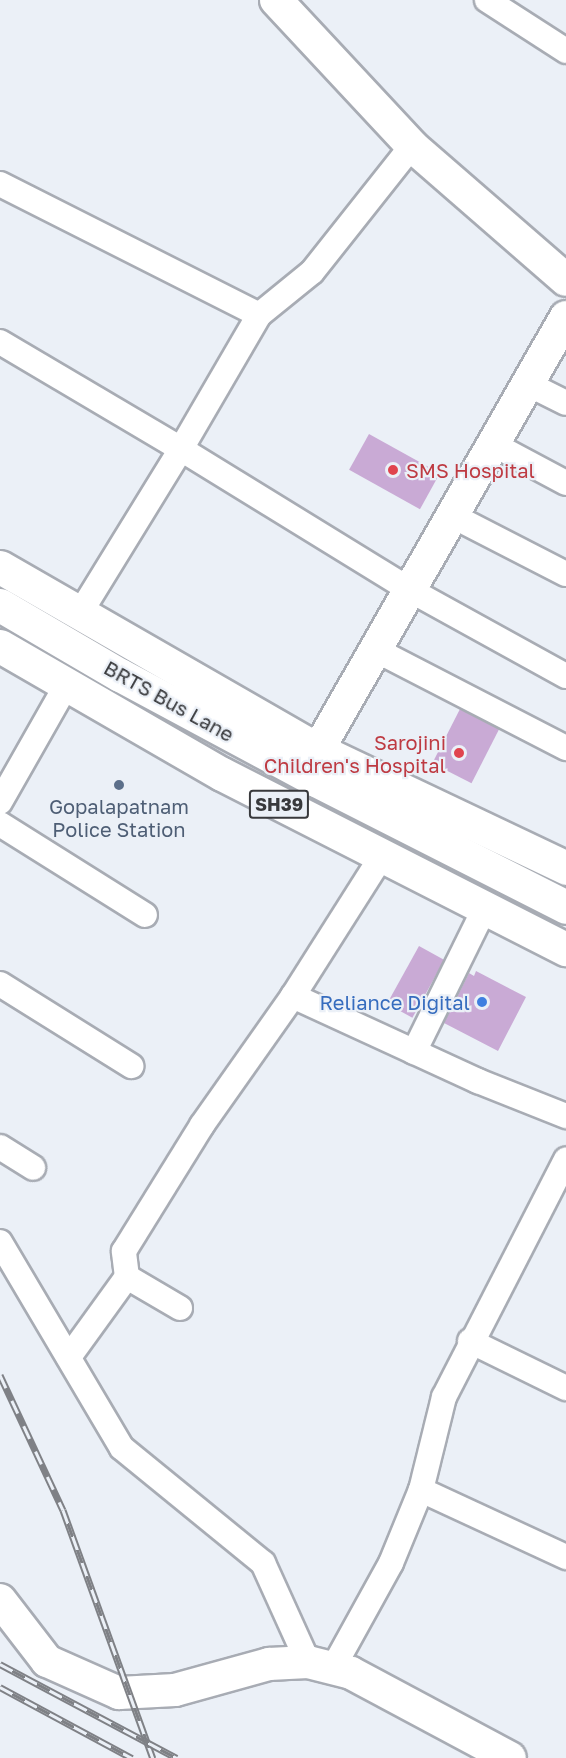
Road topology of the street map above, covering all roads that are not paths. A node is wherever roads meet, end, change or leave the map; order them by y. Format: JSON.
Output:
{"nodes":[{"id":1,"x":276,"y":0,"type":"edge"},
{"id":2,"x":487,"y":0,"type":"edge"},
{"id":3,"x":566,"y":51,"type":"edge"},
{"id":4,"x":412,"y":146,"type":"junction"},
{"id":5,"x":1,"y":187,"type":"edge"},
{"id":6,"x":566,"y":280,"type":"edge"},
{"id":7,"x":259,"y":315,"type":"junction"},
{"id":8,"x":566,"y":317,"type":"edge"},
{"id":9,"x":0,"y":342,"type":"edge"},
{"id":10,"x":528,"y":384,"type":"junction"},
{"id":11,"x":566,"y":403,"type":"edge"},
{"id":12,"x":491,"y":443,"type":"junction"},
{"id":13,"x":181,"y":449,"type":"junction"},
{"id":14,"x":566,"y":483,"type":"edge"},
{"id":15,"x":451,"y":515,"type":"junction"},
{"id":16,"x":0,"y":567,"type":"edge"},
{"id":17,"x":566,"y":573,"type":"edge"},
{"id":18,"x":410,"y":590,"type":"junction"},
{"id":19,"x":0,"y":605,"type":"edge"},
{"id":20,"x":80,"y":613,"type":"junction"},
{"id":21,"x":0,"y":646,"type":"edge"},
{"id":22,"x":376,"y":650,"type":"junction"},
{"id":23,"x":566,"y":676,"type":"edge"},
{"id":24,"x":67,"y":684,"type":"junction"},
{"id":25,"x":566,"y":748,"type":"edge"},
{"id":26,"x":318,"y":750,"type":"junction"},
{"id":27,"x":0,"y":802,"type":"edge"},
{"id":28,"x":0,"y":824,"type":"edge"},
{"id":29,"x":382,"y":856,"type":"junction"},
{"id":30,"x":566,"y":868,"type":"edge"},
{"id":31,"x":566,"y":907,"type":"edge"},
{"id":32,"x":485,"y":908,"type":"junction"},
{"id":33,"x":145,"y":915,"type":"dead end"},
{"id":34,"x":566,"y":948,"type":"edge"},
{"id":35,"x":0,"y":984,"type":"edge"},
{"id":36,"x":293,"y":996,"type":"junction"},
{"id":37,"x":414,"y":1052,"type":"junction"},
{"id":38,"x":131,"y":1066,"type":"dead end"},
{"id":39,"x":566,"y":1116,"type":"edge"},
{"id":40,"x":0,"y":1147,"type":"edge"},
{"id":41,"x":566,"y":1160,"type":"edge"},
{"id":42,"x":33,"y":1168,"type":"dead end"},
{"id":43,"x":557,"y":1201,"type":"edge"},
{"id":44,"x":0,"y":1242,"type":"edge"},
{"id":45,"x":127,"y":1277,"type":"junction"},
{"id":46,"x":180,"y":1308,"type":"dead end"},
{"id":47,"x":470,"y":1341,"type":"junction"},
{"id":48,"x":69,"y":1357,"type":"junction"},
{"id":49,"x":566,"y":1388,"type":"edge"},
{"id":50,"x":421,"y":1490,"type":"junction"},
{"id":51,"x":566,"y":1557,"type":"edge"},
{"id":52,"x":0,"y":1600,"type":"edge"},
{"id":53,"x":320,"y":1665,"type":"junction"},
{"id":54,"x":510,"y":1758,"type":"edge"}],
"edges":[{"from":1,"to":4,"type":"street"},
{"from":2,"to":3,"type":"street"},
{"from":4,"to":6,"type":"street"},
{"from":4,"to":7,"type":"street"},
{"from":5,"to":7,"type":"street"},
{"from":7,"to":13,"type":"street"},
{"from":8,"to":10,"type":"street"},
{"from":9,"to":13,"type":"street"},
{"from":10,"to":11,"type":"street"},
{"from":10,"to":12,"type":"street"},
{"from":12,"to":14,"type":"street"},
{"from":12,"to":15,"type":"street"},
{"from":13,"to":18,"type":"street"},
{"from":13,"to":20,"type":"street"},
{"from":15,"to":17,"type":"street"},
{"from":15,"to":18,"type":"street"},
{"from":16,"to":20,"type":"main road"},
{"from":18,"to":22,"type":"street"},
{"from":18,"to":23,"type":"street"},
{"from":19,"to":31,"type":"main road","name":"BRTS Bus Lane"},
{"from":20,"to":26,"type":"main road"},
{"from":21,"to":24,"type":"main road","number":"SH39"},
{"from":22,"to":25,"type":"street"},
{"from":22,"to":26,"type":"street"},
{"from":24,"to":27,"type":"street"},
{"from":24,"to":29,"type":"main road","number":"SH39"},
{"from":26,"to":30,"type":"main road"},
{"from":28,"to":33,"type":"street"},
{"from":29,"to":32,"type":"main road","number":"SH39"},
{"from":29,"to":36,"type":"street"},
{"from":32,"to":34,"type":"main road","number":"SH39"},
{"from":32,"to":37,"type":"street"},
{"from":35,"to":38,"type":"street"},
{"from":36,"to":37,"type":"street"},
{"from":36,"to":45,"type":"street"},
{"from":37,"to":39,"type":"street"},
{"from":40,"to":42,"type":"street"},
{"from":41,"to":43,"type":"street"},
{"from":43,"to":47,"type":"street"},
{"from":44,"to":48,"type":"street"},
{"from":45,"to":46,"type":"street"},
{"from":45,"to":48,"type":"street"},
{"from":47,"to":49,"type":"street"},
{"from":47,"to":50,"type":"street"},
{"from":48,"to":53,"type":"street"},
{"from":50,"to":51,"type":"street"},
{"from":50,"to":53,"type":"street"},
{"from":52,"to":53,"type":"street"},
{"from":53,"to":54,"type":"street"}]}
